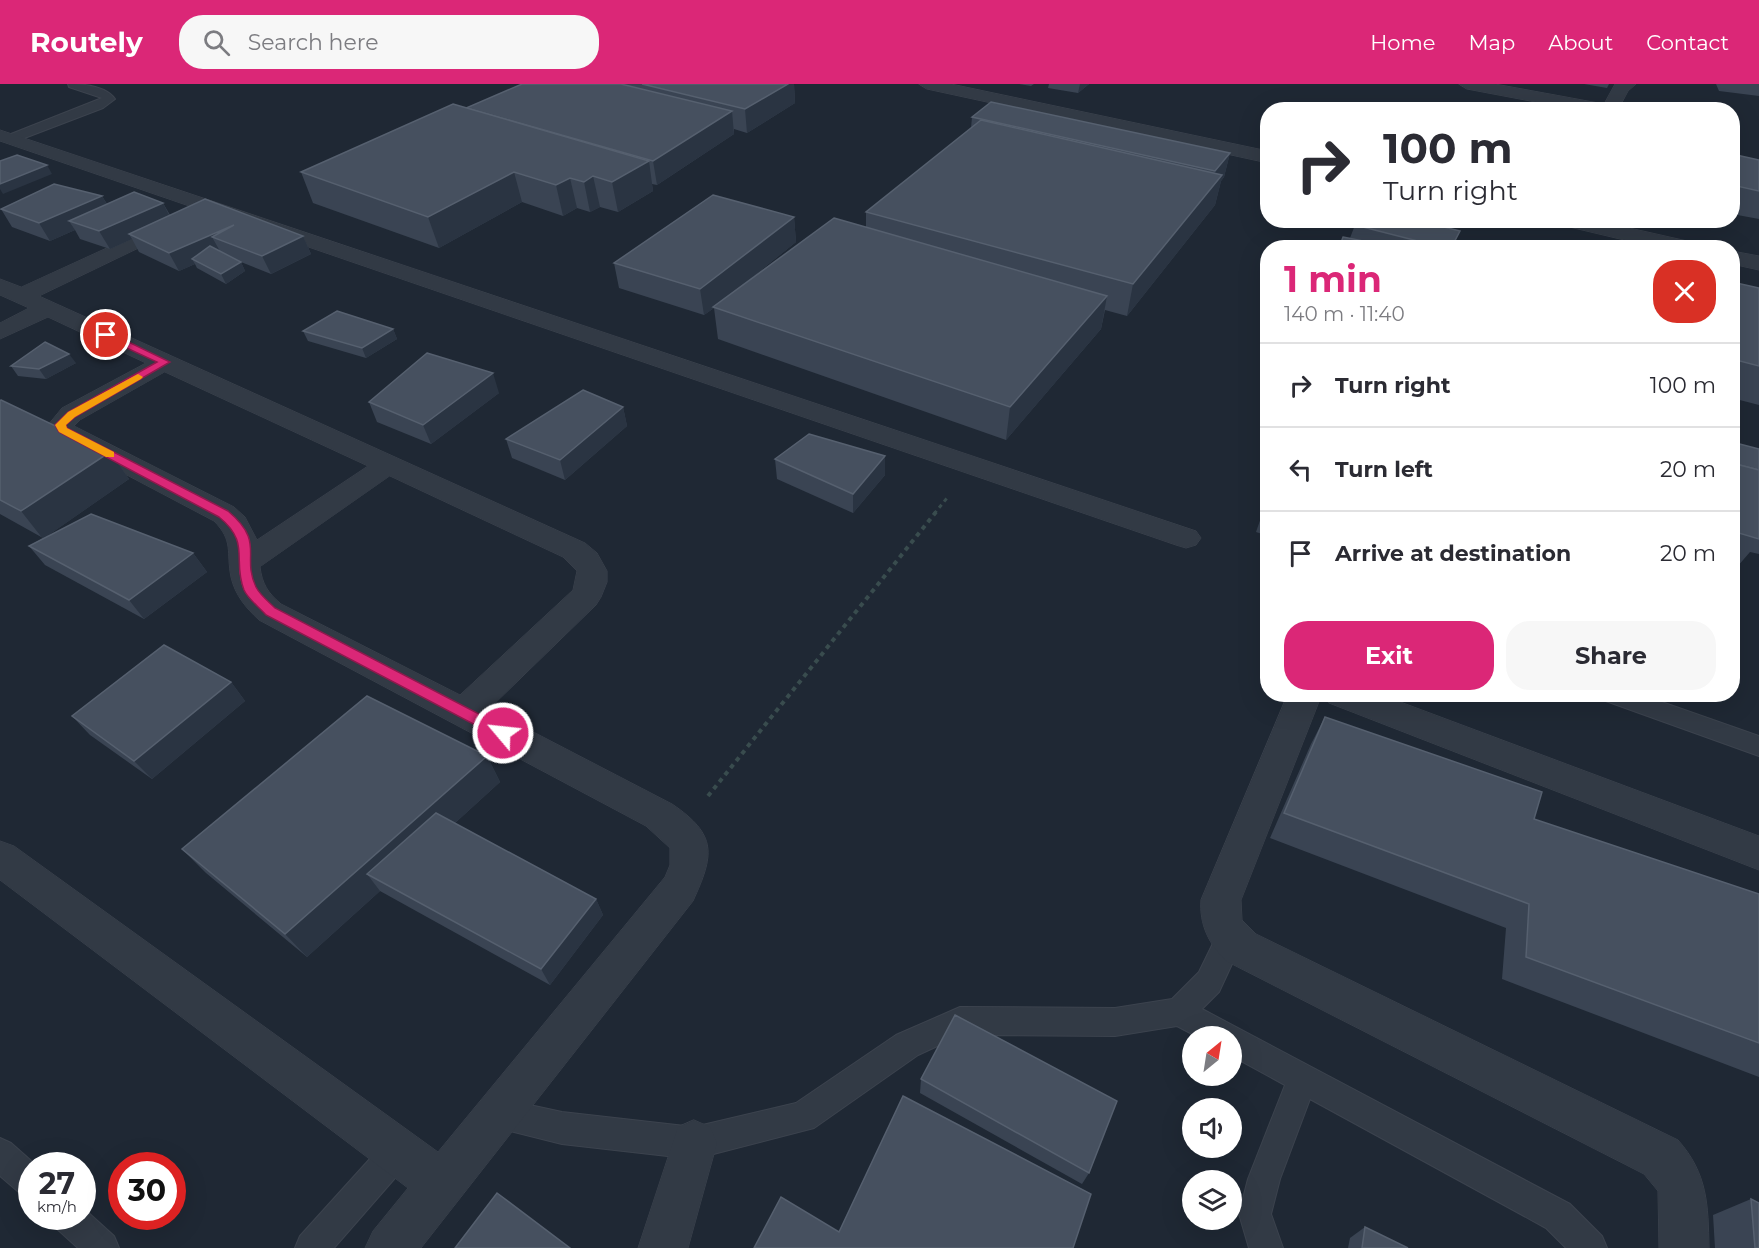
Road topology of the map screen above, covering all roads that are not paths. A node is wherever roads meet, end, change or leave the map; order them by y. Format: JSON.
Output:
{"nodes":[{"id":1,"x":927,"y":84,"type":"edge"},
{"id":2,"x":1467,"y":84,"type":"edge"},
{"id":3,"x":1628,"y":84,"type":"edge"},
{"id":4,"x":73,"y":85,"type":"edge"},
{"id":5,"x":1565,"y":102,"type":"edge"},
{"id":6,"x":1613,"y":102,"type":"edge"},
{"id":7,"x":5,"y":137,"type":"edge"},
{"id":8,"x":1260,"y":155,"type":"edge"},
{"id":9,"x":209,"y":207,"type":"junction"},
{"id":10,"x":1392,"y":228,"type":"edge"},
{"id":11,"x":1578,"y":228,"type":"edge"},
{"id":12,"x":1433,"y":240,"type":"edge"},
{"id":13,"x":1634,"y":240,"type":"edge"},
{"id":14,"x":1740,"y":259,"type":"edge"},
{"id":15,"x":1759,"y":263,"type":"edge"},
{"id":16,"x":0,"y":286,"type":"edge"},
{"id":17,"x":21,"y":296,"type":"junction"},
{"id":18,"x":48,"y":308,"type":"junction"},
{"id":19,"x":0,"y":332,"type":"edge"},
{"id":20,"x":165,"y":362,"type":"junction"},
{"id":21,"x":389,"y":464,"type":"junction"},
{"id":22,"x":1186,"y":538,"type":"dead end"},
{"id":23,"x":245,"y":562,"type":"junction"},
{"id":24,"x":1302,"y":702,"type":"edge"},
{"id":25,"x":1372,"y":702,"type":"edge"},
{"id":26,"x":1634,"y":702,"type":"edge"},
{"id":27,"x":464,"y":712,"type":"junction"},
{"id":28,"x":1759,"y":746,"type":"edge"},
{"id":29,"x":1759,"y":853,"type":"edge"},
{"id":30,"x":0,"y":858,"type":"edge"},
{"id":31,"x":1230,"y":939,"type":"junction"},
{"id":32,"x":1179,"y":1012,"type":"junction"},
{"id":33,"x":1206,"y":1026,"type":"edge"},
{"id":34,"x":1242,"y":1045,"type":"edge"},
{"id":35,"x":1304,"y":1078,"type":"junction"},
{"id":36,"x":496,"y":1114,"type":"junction"},
{"id":37,"x":694,"y":1143,"type":"junction"},
{"id":38,"x":398,"y":1151,"type":"junction"},
{"id":39,"x":0,"y":1154,"type":"edge"},
{"id":40,"x":18,"y":1170,"type":"edge"},
{"id":41,"x":441,"y":1183,"type":"junction"},
{"id":42,"x":83,"y":1230,"type":"edge"},
{"id":43,"x":102,"y":1248,"type":"edge"},
{"id":44,"x":312,"y":1248,"type":"edge"},
{"id":45,"x":390,"y":1248,"type":"edge"},
{"id":46,"x":663,"y":1248,"type":"edge"},
{"id":47,"x":1266,"y":1248,"type":"edge"},
{"id":48,"x":1590,"y":1248,"type":"edge"},
{"id":49,"x":1684,"y":1248,"type":"edge"}],
"edges":[{"from":1,"to":8,"type":"street"},
{"from":2,"to":5,"type":"street"},
{"from":3,"to":6,"type":"street"},
{"from":4,"to":7,"type":"lane"},
{"from":7,"to":9,"type":"street"},
{"from":9,"to":17,"type":"street"},
{"from":9,"to":22,"type":"street"},
{"from":10,"to":12,"type":"lane"},
{"from":11,"to":13,"type":"street"},
{"from":14,"to":15,"type":"street"},
{"from":16,"to":17,"type":"street"},
{"from":17,"to":18,"type":"street"},
{"from":18,"to":19,"type":"street"},
{"from":18,"to":20,"type":"street"},
{"from":20,"to":21,"type":"street"},
{"from":20,"to":23,"type":"street"},
{"from":21,"to":23,"type":"street"},
{"from":21,"to":27,"type":"street"},
{"from":23,"to":27,"type":"street"},
{"from":24,"to":31,"type":"street"},
{"from":25,"to":29,"type":"street"},
{"from":26,"to":28,"type":"lane"},
{"from":27,"to":36,"type":"street"},
{"from":30,"to":38,"type":"street"},
{"from":31,"to":32,"type":"lane"},
{"from":31,"to":49,"type":"street"},
{"from":32,"to":33,"type":"lane"},
{"from":32,"to":37,"type":"lane"},
{"from":34,"to":35,"type":"lane"},
{"from":35,"to":47,"type":"lane"},
{"from":35,"to":48,"type":"lane"},
{"from":36,"to":37,"type":"lane"},
{"from":36,"to":41,"type":"street"},
{"from":37,"to":46,"type":"street"},
{"from":38,"to":41,"type":"street"},
{"from":38,"to":44,"type":"lane"},
{"from":39,"to":40,"type":"lane"},
{"from":41,"to":45,"type":"street"},
{"from":42,"to":43,"type":"lane"}]}
